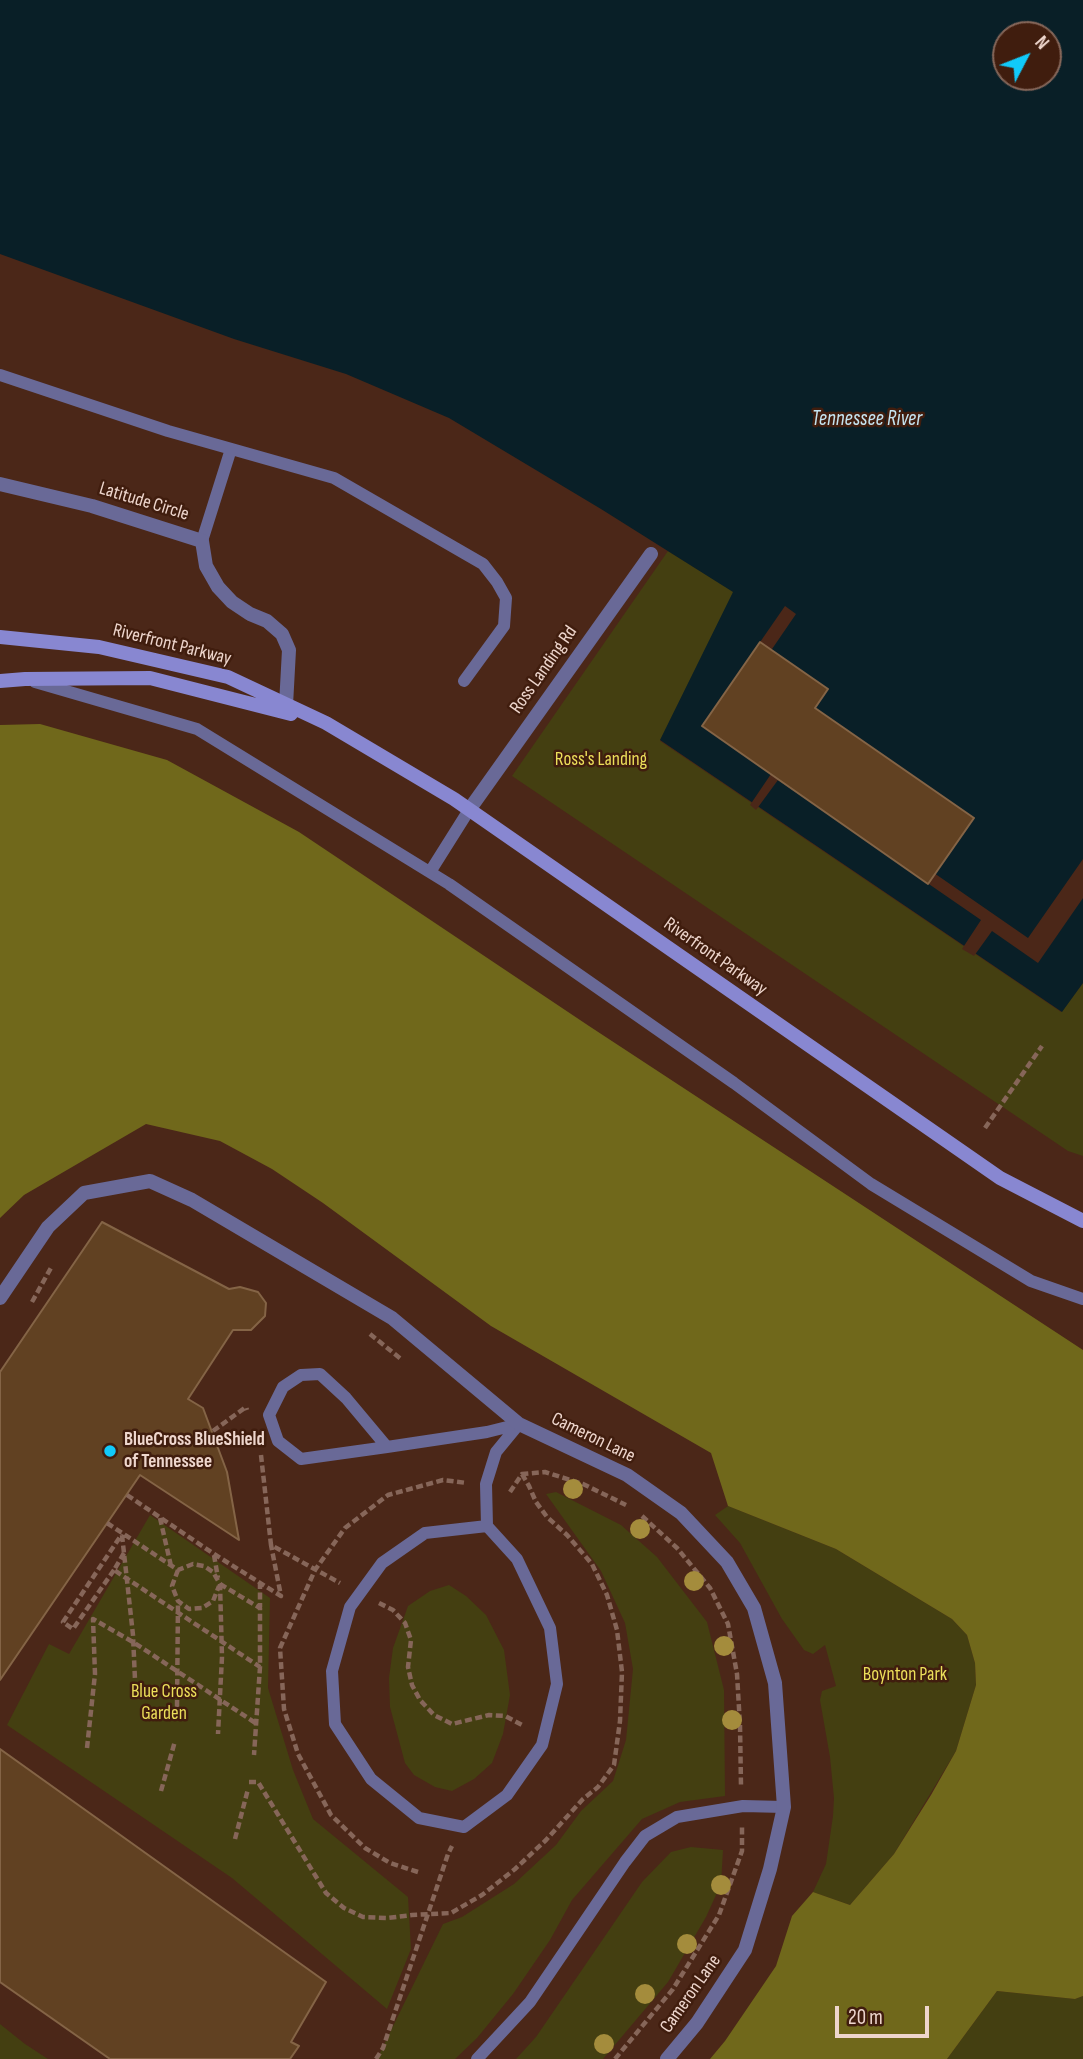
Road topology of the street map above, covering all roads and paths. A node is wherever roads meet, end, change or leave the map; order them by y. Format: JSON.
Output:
{"nodes":[{"id":1,"x":0,"y":375,"type":"edge"},
{"id":2,"x":231,"y":449,"type":"junction"},
{"id":3,"x":0,"y":484,"type":"edge"},
{"id":4,"x":202,"y":541,"type":"junction"},
{"id":5,"x":650,"y":554,"type":"dead end"},
{"id":6,"x":0,"y":637,"type":"edge"},
{"id":7,"x":24,"y":679,"type":"junction"},
{"id":8,"x":0,"y":681,"type":"edge"},
{"id":9,"x":464,"y":681,"type":"dead end"},
{"id":10,"x":286,"y":705,"type":"junction"},
{"id":11,"x":326,"y":723,"type":"junction"},
{"id":12,"x":469,"y":810,"type":"junction"},
{"id":13,"x":430,"y":872,"type":"junction"},
{"id":14,"x":1042,"y":1046,"type":"dead end"},
{"id":15,"x":985,"y":1128,"type":"dead end"},
{"id":16,"x":1083,"y":1221,"type":"edge"},
{"id":17,"x":58,"y":1256,"type":"dead end"},
{"id":18,"x":0,"y":1298,"type":"edge"},
{"id":19,"x":1083,"y":1299,"type":"edge"},
{"id":20,"x":32,"y":1302,"type":"dead end"},
{"id":21,"x":365,"y":1331,"type":"dead end"},
{"id":22,"x":403,"y":1361,"type":"dead end"},
{"id":23,"x":519,"y":1424,"type":"junction"},
{"id":24,"x":387,"y":1447,"type":"junction"},
{"id":25,"x":510,"y":1492,"type":"dead end"},
{"id":26,"x":127,"y":1495,"type":"dead end"},
{"id":27,"x":160,"y":1517,"type":"junction"},
{"id":28,"x":107,"y":1523,"type":"dead end"},
{"id":29,"x":487,"y":1526,"type":"junction"},
{"id":30,"x":122,"y":1534,"type":"junction"},
{"id":31,"x":271,"y":1545,"type":"dead end"},
{"id":32,"x":124,"y":1553,"type":"junction"},
{"id":33,"x":214,"y":1554,"type":"junction"},
{"id":34,"x":172,"y":1566,"type":"junction"},
{"id":35,"x":114,"y":1570,"type":"junction"},
{"id":36,"x":178,"y":1570,"type":"junction"},
{"id":37,"x":127,"y":1579,"type":"junction"},
{"id":38,"x":260,"y":1582,"type":"junction"},
{"id":39,"x":220,"y":1584,"type":"junction"},
{"id":40,"x":178,"y":1601,"type":"junction"},
{"id":41,"x":260,"y":1608,"type":"junction"},
{"id":42,"x":178,"y":1613,"type":"junction"},
{"id":43,"x":222,"y":1641,"type":"junction"},
{"id":44,"x":133,"y":1642,"type":"junction"},
{"id":45,"x":260,"y":1667,"type":"junction"},
{"id":46,"x":177,"y":1671,"type":"junction"},
{"id":47,"x":135,"y":1681,"type":"dead end"},
{"id":48,"x":219,"y":1699,"type":"junction"},
{"id":49,"x":177,"y":1707,"type":"dead end"},
{"id":50,"x":257,"y":1724,"type":"junction"},
{"id":51,"x":218,"y":1734,"type":"dead end"},
{"id":52,"x":175,"y":1741,"type":"dead end"},
{"id":53,"x":87,"y":1748,"type":"dead end"},
{"id":54,"x":254,"y":1755,"type":"dead end"},
{"id":55,"x":249,"y":1782,"type":"dead end"},
{"id":56,"x":248,"y":1789,"type":"dead end"},
{"id":57,"x":161,"y":1791,"type":"dead end"},
{"id":58,"x":743,"y":1806,"type":"junction"},
{"id":59,"x":785,"y":1807,"type":"junction"},
{"id":60,"x":464,"y":1827,"type":"junction"},
{"id":61,"x":235,"y":1839,"type":"dead end"},
{"id":62,"x":427,"y":1915,"type":"junction"},
{"id":63,"x":376,"y":2059,"type":"edge"},
{"id":64,"x":477,"y":2059,"type":"edge"},
{"id":65,"x":615,"y":2059,"type":"edge"},
{"id":66,"x":667,"y":2059,"type":"edge"}],
"edges":[{"from":1,"to":2,"type":"lane"},
{"from":2,"to":4,"type":"lane"},
{"from":2,"to":9,"type":"lane"},
{"from":3,"to":4,"type":"street","name":"Latitude Circle"},
{"from":4,"to":10,"type":"street","name":"Latitude Circle"},
{"from":5,"to":12,"type":"street","name":"Ross Landing Rd"},
{"from":6,"to":10,"type":"main road","name":"Riverfront Parkway"},
{"from":7,"to":8,"type":"main road","name":"Riverfront Parkway"},
{"from":7,"to":11,"type":"main road","name":"Riverfront Parkway"},
{"from":7,"to":13,"type":"lane"},
{"from":10,"to":11,"type":"main road","name":"Riverfront Parkway"},
{"from":11,"to":12,"type":"main road","name":"Riverfront Parkway"},
{"from":12,"to":13,"type":"lane"},
{"from":12,"to":16,"type":"main road","name":"Riverfront Parkway"},
{"from":13,"to":19,"type":"lane"},
{"from":14,"to":15,"type":"path"},
{"from":17,"to":20,"type":"path"},
{"from":18,"to":23,"type":"street","name":"Cameron Lane"},
{"from":21,"to":22,"type":"path"},
{"from":23,"to":24,"type":"lane"},
{"from":23,"to":29,"type":"lane"},
{"from":23,"to":59,"type":"street","name":"Cameron Lane"},
{"from":24,"to":24,"type":"lane"},
{"from":25,"to":58,"type":"path"},
{"from":26,"to":27,"type":"path"},
{"from":27,"to":33,"type":"path"},
{"from":27,"to":34,"type":"path"},
{"from":28,"to":30,"type":"path"},
{"from":29,"to":60,"type":"lane"},
{"from":29,"to":60,"type":"lane"},
{"from":30,"to":32,"type":"path"},
{"from":30,"to":34,"type":"path"},
{"from":30,"to":35,"type":"path"},
{"from":31,"to":38,"type":"path"},
{"from":32,"to":35,"type":"path"},
{"from":32,"to":37,"type":"path"},
{"from":33,"to":38,"type":"path"},
{"from":33,"to":39,"type":"path"},
{"from":34,"to":36,"type":"path"},
{"from":35,"to":37,"type":"path"},
{"from":36,"to":39,"type":"path"},
{"from":36,"to":40,"type":"path"},
{"from":37,"to":42,"type":"path"},
{"from":37,"to":44,"type":"path"},
{"from":38,"to":41,"type":"path"},
{"from":39,"to":40,"type":"path"},
{"from":39,"to":41,"type":"path"},
{"from":39,"to":43,"type":"path"},
{"from":40,"to":42,"type":"path"},
{"from":41,"to":45,"type":"path"},
{"from":42,"to":43,"type":"path"},
{"from":42,"to":46,"type":"path"},
{"from":43,"to":45,"type":"path"},
{"from":43,"to":48,"type":"path"},
{"from":44,"to":46,"type":"path"},
{"from":44,"to":47,"type":"path"},
{"from":44,"to":53,"type":"path"},
{"from":45,"to":50,"type":"path"},
{"from":46,"to":48,"type":"path"},
{"from":46,"to":49,"type":"path"},
{"from":48,"to":50,"type":"path"},
{"from":48,"to":51,"type":"path"},
{"from":50,"to":54,"type":"path"},
{"from":52,"to":57,"type":"path"},
{"from":55,"to":62,"type":"path"},
{"from":56,"to":61,"type":"path"},
{"from":58,"to":59,"type":"lane"},
{"from":58,"to":64,"type":"lane"},
{"from":58,"to":65,"type":"path"},
{"from":59,"to":66,"type":"street","name":"Cameron Lane"},
{"from":60,"to":62,"type":"path"},
{"from":62,"to":63,"type":"path"}]}
